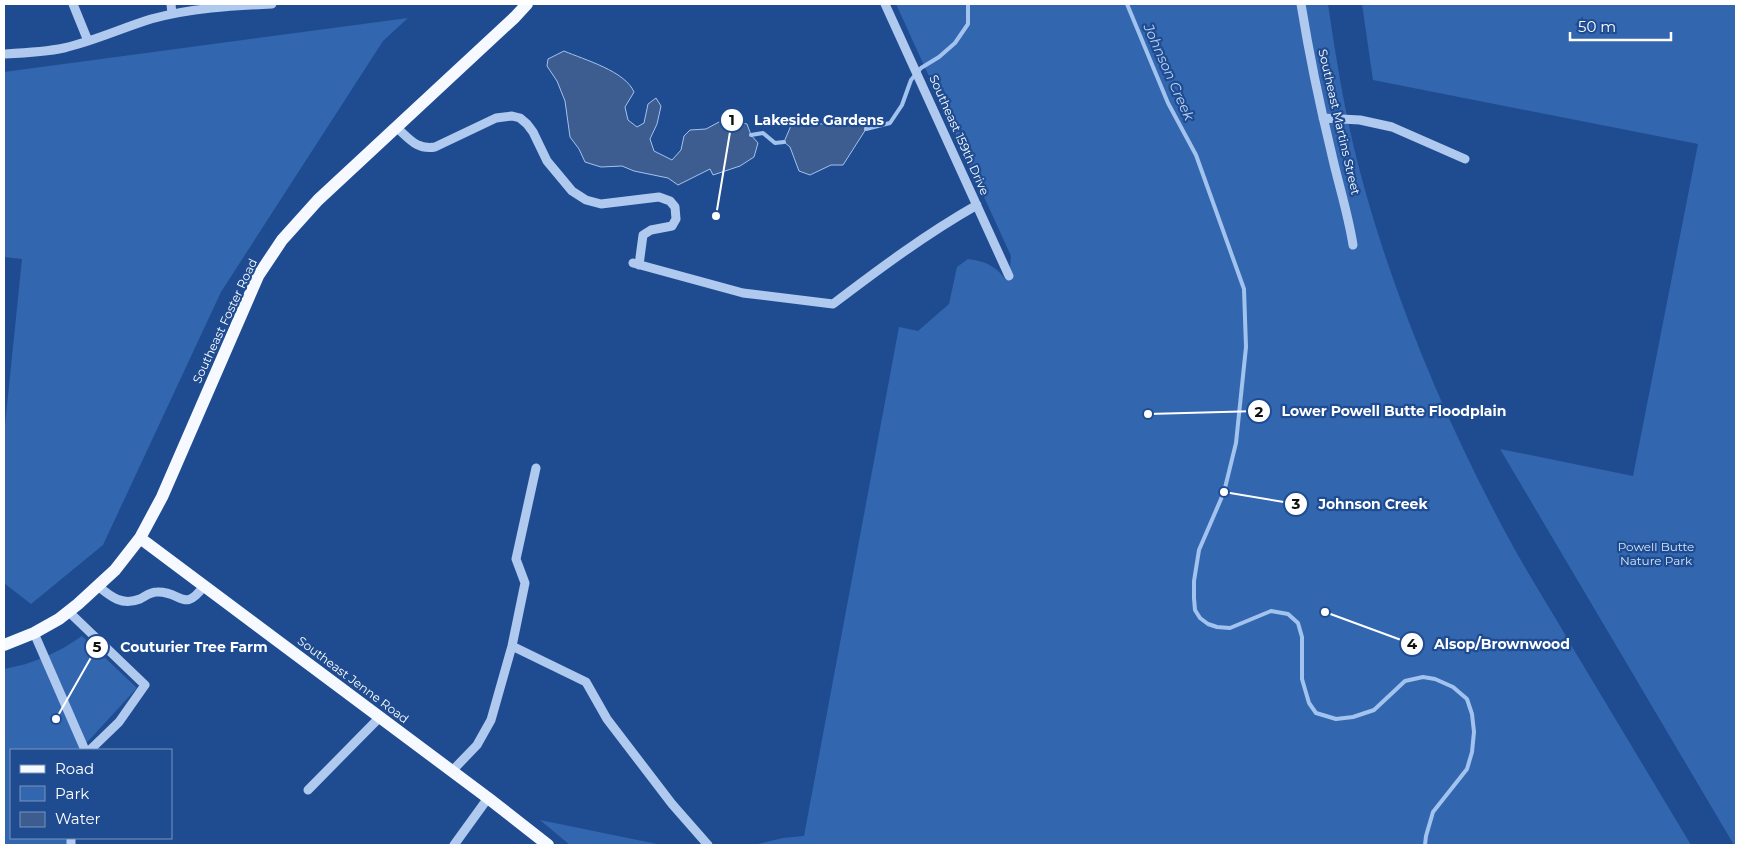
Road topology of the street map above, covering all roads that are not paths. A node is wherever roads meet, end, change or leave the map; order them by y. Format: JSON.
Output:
{"nodes":[{"id":1,"x":73,"y":4,"type":"edge"},
{"id":2,"x":171,"y":4,"type":"edge"},
{"id":3,"x":272,"y":4,"type":"edge"},
{"id":4,"x":527,"y":4,"type":"edge"},
{"id":5,"x":885,"y":4,"type":"edge"},
{"id":6,"x":1302,"y":4,"type":"edge"},
{"id":7,"x":172,"y":14,"type":"junction"},
{"id":8,"x":88,"y":42,"type":"junction"},
{"id":9,"x":4,"y":54,"type":"edge"},
{"id":10,"x":1323,"y":118,"type":"junction"},
{"id":11,"x":396,"y":127,"type":"junction"},
{"id":12,"x":1465,"y":159,"type":"dead end"},
{"id":13,"x":977,"y":205,"type":"junction"},
{"id":14,"x":1353,"y":245,"type":"dead end"},
{"id":15,"x":1009,"y":276,"type":"dead end"},
{"id":16,"x":536,"y":468,"type":"dead end"},
{"id":17,"x":140,"y":538,"type":"junction"},
{"id":18,"x":98,"y":586,"type":"junction"},
{"id":19,"x":204,"y":586,"type":"junction"},
{"id":20,"x":69,"y":612,"type":"junction"},
{"id":21,"x":34,"y":633,"type":"junction"},
{"id":22,"x":4,"y":645,"type":"edge"},
{"id":23,"x":512,"y":646,"type":"junction"},
{"id":24,"x":380,"y":717,"type":"junction"},
{"id":25,"x":85,"y":749,"type":"edge"},
{"id":26,"x":91,"y":749,"type":"edge"},
{"id":27,"x":452,"y":771,"type":"junction"},
{"id":28,"x":308,"y":790,"type":"dead end"},
{"id":29,"x":488,"y":798,"type":"junction"},
{"id":30,"x":454,"y":845,"type":"edge"},
{"id":31,"x":548,"y":845,"type":"edge"},
{"id":32,"x":708,"y":845,"type":"edge"}],
"edges":[{"from":1,"to":8,"type":"street"},
{"from":2,"to":7,"type":"street"},
{"from":3,"to":7,"type":"street"},
{"from":4,"to":11,"type":"main road","name":"Southeast Foster Road"},
{"from":5,"to":13,"type":"street","name":"Southeast 159th Drive"},
{"from":6,"to":10,"type":"street","name":"Southeast Martins Street"},
{"from":7,"to":8,"type":"street"},
{"from":8,"to":9,"type":"street"},
{"from":10,"to":12,"type":"street"},
{"from":10,"to":14,"type":"street","name":"Southeast Martins Street"},
{"from":11,"to":13,"type":"street"},
{"from":11,"to":17,"type":"main road","name":"Southeast Foster Road"},
{"from":13,"to":15,"type":"street","name":"Southeast 159th Drive"},
{"from":16,"to":23,"type":"street"},
{"from":17,"to":18,"type":"main road","name":"Southeast Foster Road"},
{"from":17,"to":19,"type":"main road","name":"Southeast Jenne Road"},
{"from":18,"to":19,"type":"street"},
{"from":18,"to":20,"type":"main road","name":"Southeast Foster Road"},
{"from":19,"to":24,"type":"main road","name":"Southeast Jenne Road"},
{"from":20,"to":21,"type":"main road","name":"Southeast Foster Road"},
{"from":20,"to":26,"type":"street"},
{"from":21,"to":22,"type":"main road","name":"Southeast Foster Road"},
{"from":21,"to":25,"type":"street"},
{"from":23,"to":27,"type":"street"},
{"from":23,"to":32,"type":"street"},
{"from":24,"to":27,"type":"main road","name":"Southeast Jenne Road"},
{"from":24,"to":28,"type":"street"},
{"from":27,"to":29,"type":"main road","name":"Southeast Jenne Road"},
{"from":29,"to":30,"type":"street"},
{"from":29,"to":31,"type":"main road","name":"Southeast Jenne Road"}]}
